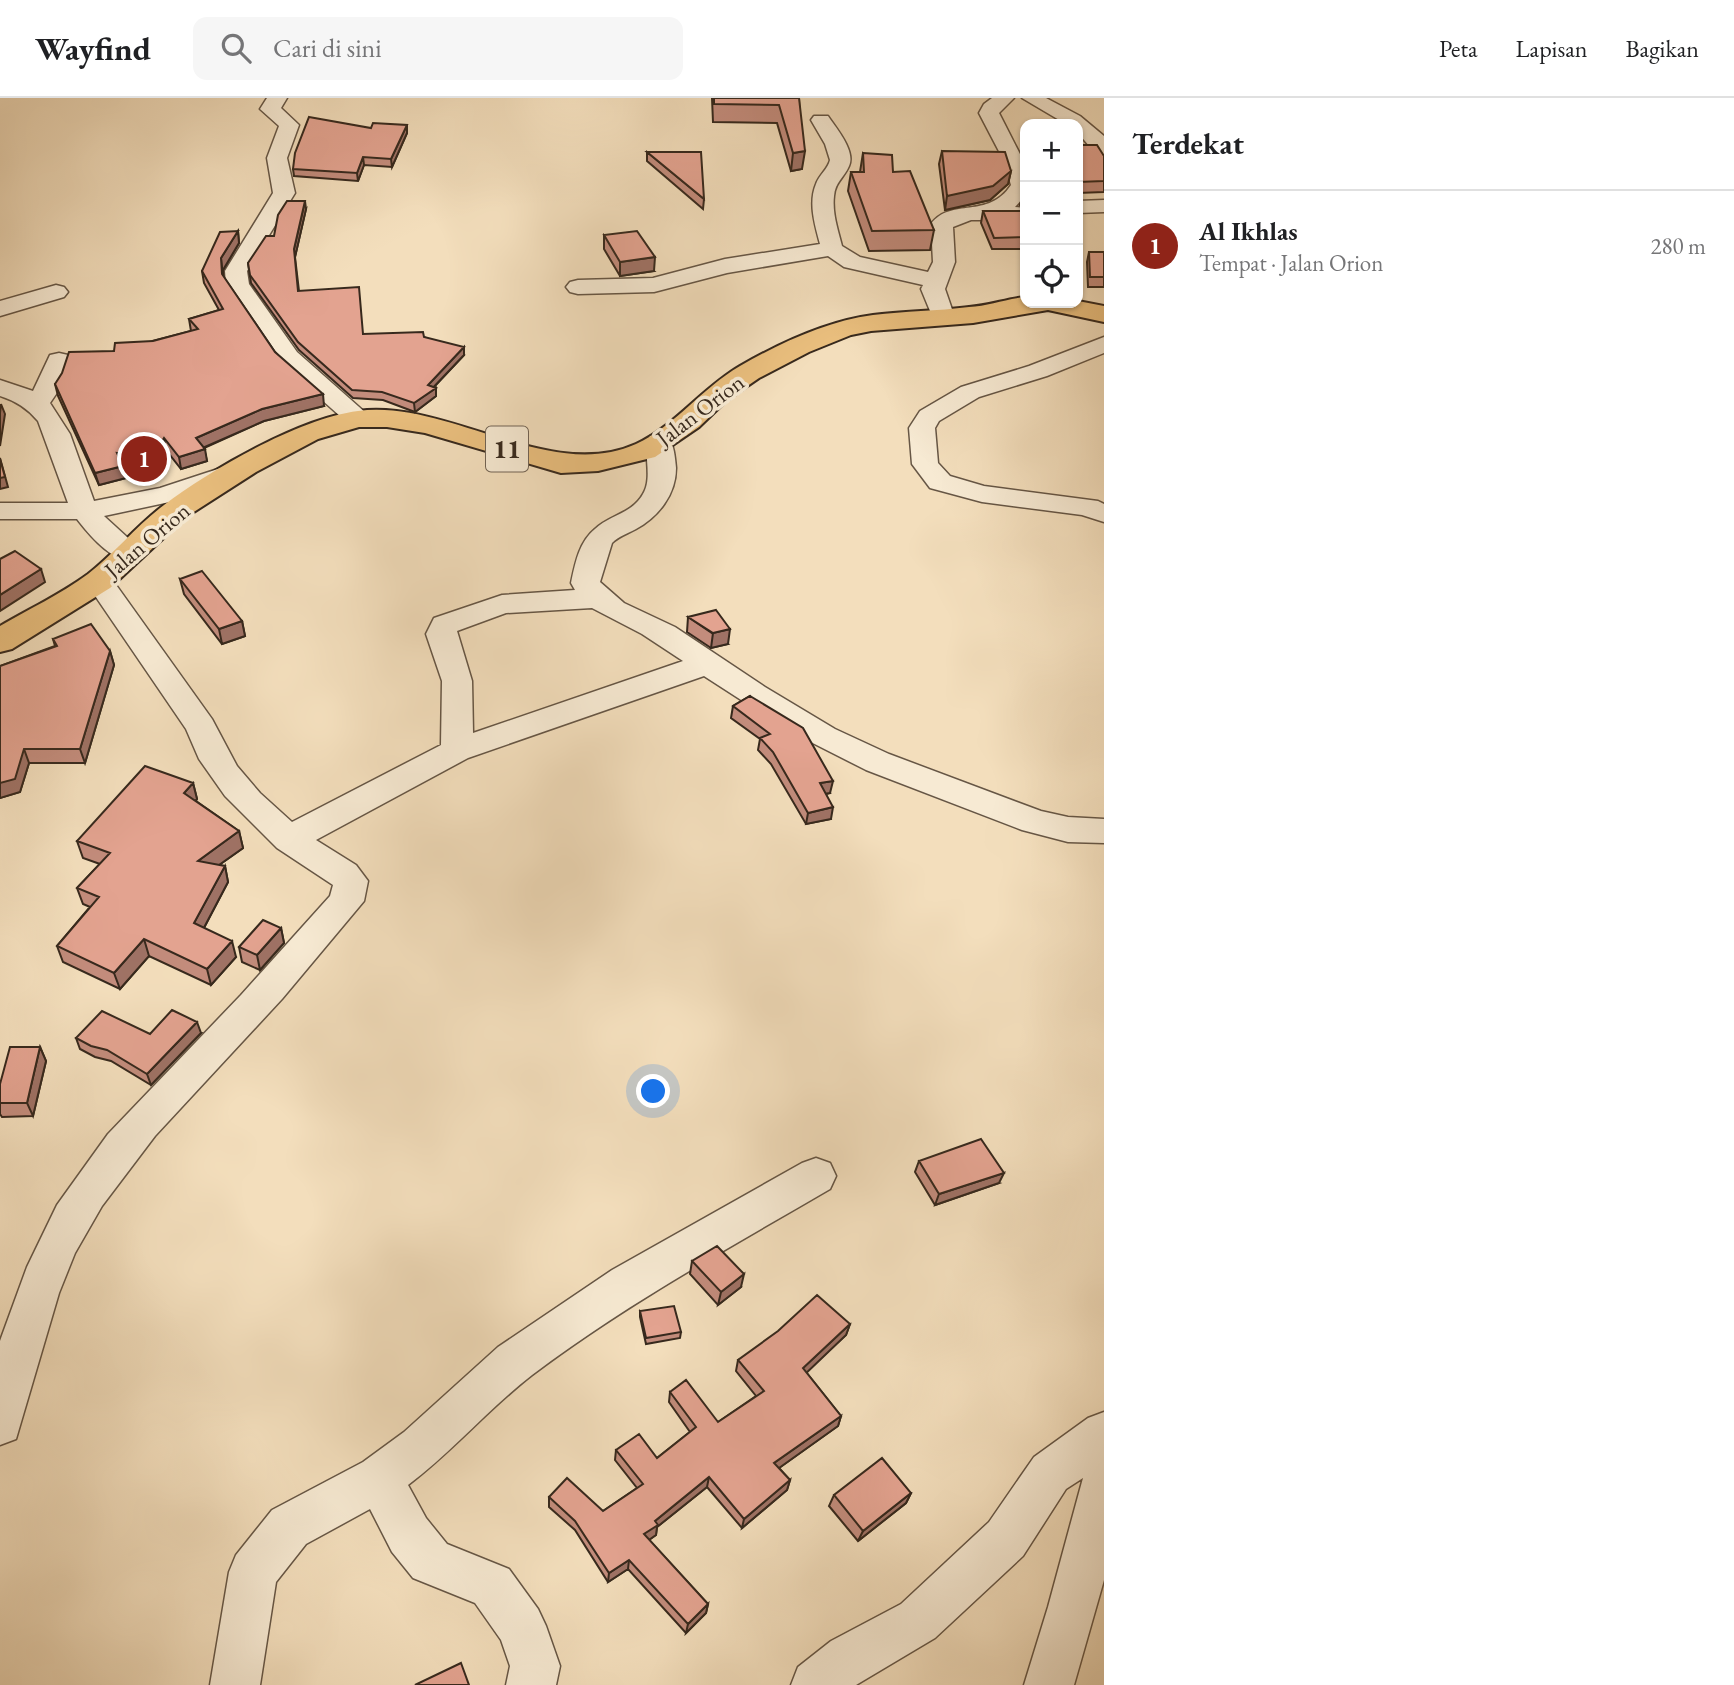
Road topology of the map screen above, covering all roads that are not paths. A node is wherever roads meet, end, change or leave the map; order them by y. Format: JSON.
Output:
{"nodes":[{"id":1,"x":277,"y":98,"type":"edge"},
{"id":2,"x":1004,"y":98,"type":"edge"},
{"id":3,"x":1032,"y":98,"type":"edge"},
{"id":4,"x":821,"y":120,"type":"dead end"},
{"id":5,"x":1104,"y":151,"type":"edge"},
{"id":6,"x":1104,"y":206,"type":"edge"},
{"id":7,"x":1083,"y":207,"type":"edge"},
{"id":8,"x":990,"y":214,"type":"junction"},
{"id":9,"x":1020,"y":214,"type":"edge"},
{"id":10,"x":832,"y":249,"type":"junction"},
{"id":11,"x":936,"y":281,"type":"junction"},
{"id":12,"x":578,"y":287,"type":"dead end"},
{"id":13,"x":56,"y":292,"type":"dead end"},
{"id":14,"x":1020,"y":306,"type":"edge"},
{"id":15,"x":1076,"y":308,"type":"edge"},
{"id":16,"x":0,"y":309,"type":"edge"},
{"id":17,"x":1104,"y":314,"type":"edge"},
{"id":18,"x":943,"y":318,"type":"junction"},
{"id":19,"x":1104,"y":344,"type":"edge"},
{"id":20,"x":59,"y":359,"type":"dead end"},
{"id":21,"x":0,"y":388,"type":"edge"},
{"id":22,"x":37,"y":403,"type":"junction"},
{"id":23,"x":358,"y":419,"type":"junction"},
{"id":24,"x":659,"y":442,"type":"junction"},
{"id":25,"x":246,"y":467,"type":"junction"},
{"id":26,"x":0,"y":511,"type":"edge"},
{"id":27,"x":86,"y":511,"type":"junction"},
{"id":28,"x":1104,"y":514,"type":"edge"},
{"id":29,"x":129,"y":554,"type":"junction"},
{"id":30,"x":99,"y":581,"type":"junction"},
{"id":31,"x":597,"y":598,"type":"junction"},
{"id":32,"x":0,"y":641,"type":"edge"},
{"id":33,"x":706,"y":664,"type":"junction"},
{"id":34,"x":457,"y":750,"type":"junction"},
{"id":35,"x":1104,"y":831,"type":"edge"},
{"id":36,"x":289,"y":839,"type":"junction"},
{"id":37,"x":817,"y":1176,"type":"dead end"},
{"id":38,"x":0,"y":1423,"type":"edge"},
{"id":39,"x":1104,"y":1434,"type":"edge"},
{"id":40,"x":379,"y":1478,"type":"junction"},
{"id":41,"x":1104,"y":1482,"type":"edge"},
{"id":42,"x":235,"y":1685,"type":"edge"},
{"id":43,"x":531,"y":1685,"type":"edge"},
{"id":44,"x":816,"y":1685,"type":"edge"},
{"id":45,"x":1049,"y":1685,"type":"edge"}],
"edges":[{"from":1,"to":23,"type":"street"},
{"from":2,"to":8,"type":"street"},
{"from":3,"to":5,"type":"street"},
{"from":4,"to":10,"type":"street"},
{"from":6,"to":7,"type":"street"},
{"from":8,"to":9,"type":"street"},
{"from":8,"to":11,"type":"street"},
{"from":10,"to":11,"type":"street"},
{"from":10,"to":12,"type":"street"},
{"from":11,"to":18,"type":"street"},
{"from":13,"to":16,"type":"street"},
{"from":14,"to":18,"type":"highway","name":"Jalan Orion","number":"11"},
{"from":15,"to":17,"type":"highway"},
{"from":18,"to":24,"type":"highway","name":"Jalan Orion","number":"11"},
{"from":19,"to":28,"type":"street"},
{"from":20,"to":22,"type":"street"},
{"from":21,"to":22,"type":"street"},
{"from":22,"to":27,"type":"street"},
{"from":23,"to":24,"type":"highway","name":"Jalan Orion","number":"11"},
{"from":23,"to":25,"type":"highway","name":"Jalan Orion","number":"11"},
{"from":24,"to":31,"type":"street"},
{"from":25,"to":27,"type":"street"},
{"from":25,"to":29,"type":"highway","name":"Jalan Orion","number":"11"},
{"from":26,"to":27,"type":"street"},
{"from":27,"to":29,"type":"street"},
{"from":29,"to":30,"type":"highway","name":"Jalan Orion","number":"11"},
{"from":30,"to":32,"type":"highway","name":"Jalan Orion","number":"11"},
{"from":30,"to":36,"type":"street"},
{"from":31,"to":33,"type":"street"},
{"from":31,"to":34,"type":"street"},
{"from":33,"to":34,"type":"street"},
{"from":33,"to":35,"type":"street"},
{"from":34,"to":36,"type":"street"},
{"from":36,"to":38,"type":"street"},
{"from":37,"to":40,"type":"street"},
{"from":39,"to":44,"type":"street"},
{"from":40,"to":42,"type":"street"},
{"from":40,"to":43,"type":"street"},
{"from":41,"to":45,"type":"street"}]}
